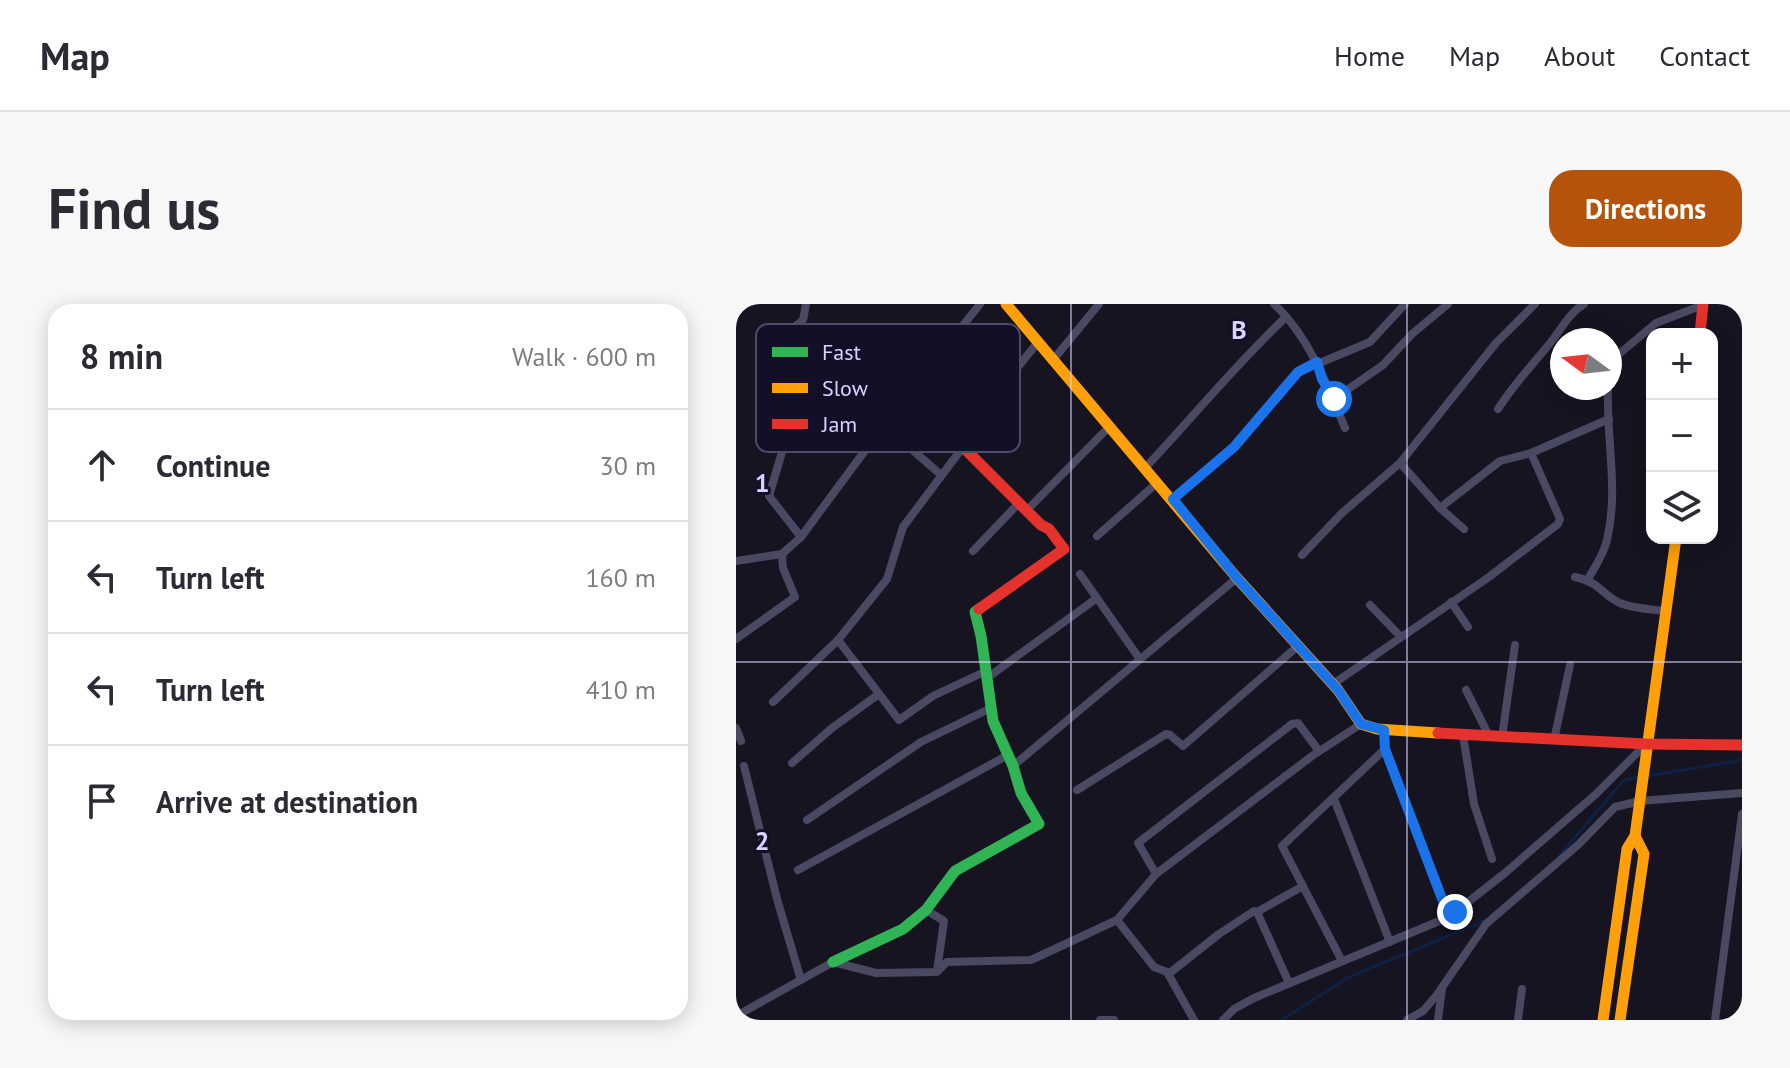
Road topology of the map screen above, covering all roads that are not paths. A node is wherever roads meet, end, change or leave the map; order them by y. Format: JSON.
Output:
{"nodes":[{"id":1,"x":806,"y":304,"type":"edge"},
{"id":2,"x":980,"y":304,"type":"edge"},
{"id":3,"x":1006,"y":304,"type":"edge"},
{"id":4,"x":1099,"y":304,"type":"edge"},
{"id":5,"x":1405,"y":304,"type":"edge"},
{"id":6,"x":1448,"y":304,"type":"edge"},
{"id":7,"x":1535,"y":304,"type":"edge"},
{"id":8,"x":1562,"y":304,"type":"edge"},
{"id":9,"x":1584,"y":304,"type":"edge"},
{"id":10,"x":1703,"y":305,"type":"edge"},
{"id":11,"x":1282,"y":309,"type":"edge"},
{"id":12,"x":1572,"y":313,"type":"junction"},
{"id":13,"x":798,"y":324,"type":"edge"},
{"id":14,"x":964,"y":324,"type":"edge"},
{"id":15,"x":1701,"y":328,"type":"edge"},
{"id":16,"x":1038,"y":342,"type":"junction"},
{"id":17,"x":1622,"y":351,"type":"edge"},
{"id":18,"x":1053,"y":360,"type":"junction"},
{"id":19,"x":1317,"y":362,"type":"junction"},
{"id":20,"x":1020,"y":364,"type":"edge"},
{"id":21,"x":1334,"y":399,"type":"junction"},
{"id":22,"x":1608,"y":400,"type":"edge"},
{"id":23,"x":1498,"y":409,"type":"dead end"},
{"id":24,"x":1609,"y":419,"type":"junction"},
{"id":25,"x":1110,"y":426,"type":"junction"},
{"id":26,"x":1345,"y":428,"type":"dead end"},
{"id":27,"x":782,"y":452,"type":"edge"},
{"id":28,"x":864,"y":452,"type":"edge"},
{"id":29,"x":915,"y":452,"type":"edge"},
{"id":30,"x":959,"y":452,"type":"edge"},
{"id":31,"x":968,"y":452,"type":"edge"},
{"id":32,"x":1531,"y":453,"type":"junction"},
{"id":33,"x":1400,"y":463,"type":"junction"},
{"id":34,"x":1146,"y":467,"type":"junction"},
{"id":35,"x":940,"y":474,"type":"junction"},
{"id":36,"x":1158,"y":482,"type":"junction"},
{"id":37,"x":1173,"y":499,"type":"junction"},
{"id":38,"x":1023,"y":507,"type":"junction"},
{"id":39,"x":1440,"y":508,"type":"junction"},
{"id":40,"x":1464,"y":529,"type":"dead end"},
{"id":41,"x":1097,"y":536,"type":"dead end"},
{"id":42,"x":801,"y":537,"type":"junction"},
{"id":43,"x":1675,"y":544,"type":"edge"},
{"id":44,"x":973,"y":551,"type":"dead end"},
{"id":45,"x":782,"y":554,"type":"junction"},
{"id":46,"x":1302,"y":555,"type":"dead end"},
{"id":47,"x":736,"y":561,"type":"edge"},
{"id":48,"x":1080,"y":574,"type":"dead end"},
{"id":49,"x":1575,"y":577,"type":"dead end"},
{"id":50,"x":1237,"y":578,"type":"junction"},
{"id":51,"x":1588,"y":579,"type":"junction"},
{"id":52,"x":1097,"y":598,"type":"junction"},
{"id":53,"x":1451,"y":602,"type":"junction"},
{"id":54,"x":1370,"y":605,"type":"dead end"},
{"id":55,"x":1665,"y":611,"type":"junction"},
{"id":56,"x":1468,"y":627,"type":"dead end"},
{"id":57,"x":1401,"y":637,"type":"junction"},
{"id":58,"x":736,"y":639,"type":"edge"},
{"id":59,"x":838,"y":640,"type":"junction"},
{"id":60,"x":1299,"y":645,"type":"junction"},
{"id":61,"x":1515,"y":645,"type":"dead end"},
{"id":62,"x":1139,"y":658,"type":"junction"},
{"id":63,"x":1570,"y":665,"type":"dead end"},
{"id":64,"x":986,"y":674,"type":"junction"},
{"id":65,"x":1333,"y":684,"type":"junction"},
{"id":66,"x":1466,"y":690,"type":"dead end"},
{"id":67,"x":879,"y":694,"type":"junction"},
{"id":68,"x":773,"y":702,"type":"dead end"},
{"id":69,"x":991,"y":708,"type":"junction"},
{"id":70,"x":1361,"y":724,"type":"junction"},
{"id":71,"x":736,"y":728,"type":"edge"},
{"id":72,"x":1384,"y":730,"type":"junction"},
{"id":73,"x":1463,"y":735,"type":"junction"},
{"id":74,"x":1489,"y":736,"type":"junction"},
{"id":75,"x":1502,"y":737,"type":"junction"},
{"id":76,"x":1554,"y":740,"type":"junction"},
{"id":77,"x":741,"y":741,"type":"dead end"},
{"id":78,"x":1741,"y":741,"type":"edge"},
{"id":79,"x":1646,"y":744,"type":"junction"},
{"id":80,"x":1385,"y":749,"type":"junction"},
{"id":81,"x":1319,"y":751,"type":"junction"},
{"id":82,"x":1011,"y":760,"type":"junction"},
{"id":83,"x":792,"y":763,"type":"dead end"},
{"id":84,"x":744,"y":766,"type":"dead end"},
{"id":85,"x":1077,"y":790,"type":"dead end"},
{"id":86,"x":1742,"y":793,"type":"edge"},
{"id":87,"x":1334,"y":799,"type":"junction"},
{"id":88,"x":1640,"y":801,"type":"junction"},
{"id":89,"x":1742,"y":814,"type":"edge"},
{"id":90,"x":807,"y":820,"type":"dead end"},
{"id":91,"x":1635,"y":836,"type":"junction"},
{"id":92,"x":1492,"y":859,"type":"dead end"},
{"id":93,"x":798,"y":870,"type":"dead end"},
{"id":94,"x":1156,"y":874,"type":"junction"},
{"id":95,"x":1303,"y":886,"type":"junction"},
{"id":96,"x":926,"y":910,"type":"junction"},
{"id":97,"x":1257,"y":912,"type":"junction"},
{"id":98,"x":1449,"y":917,"type":"junction"},
{"id":99,"x":1117,"y":920,"type":"junction"},
{"id":100,"x":1390,"y":942,"type":"junction"},
{"id":101,"x":1342,"y":961,"type":"junction"},
{"id":102,"x":833,"y":962,"type":"junction"},
{"id":103,"x":937,"y":972,"type":"junction"},
{"id":104,"x":1167,"y":972,"type":"junction"},
{"id":105,"x":801,"y":980,"type":"junction"},
{"id":106,"x":1289,"y":983,"type":"junction"},
{"id":107,"x":1443,"y":985,"type":"junction"},
{"id":108,"x":1522,"y":989,"type":"dead end"},
{"id":109,"x":736,"y":1016,"type":"edge"},
{"id":110,"x":1100,"y":1020,"type":"edge"},
{"id":111,"x":1114,"y":1020,"type":"edge"},
{"id":112,"x":1193,"y":1020,"type":"edge"},
{"id":113,"x":1223,"y":1020,"type":"edge"},
{"id":114,"x":1407,"y":1020,"type":"edge"},
{"id":115,"x":1438,"y":1020,"type":"edge"},
{"id":116,"x":1518,"y":1020,"type":"edge"},
{"id":117,"x":1603,"y":1020,"type":"edge"},
{"id":118,"x":1620,"y":1020,"type":"edge"},
{"id":119,"x":1715,"y":1020,"type":"edge"}],
"edges":[{"from":1,"to":13,"type":"street"},
{"from":2,"to":14,"type":"street"},
{"from":3,"to":16,"type":"street"},
{"from":4,"to":18,"type":"street"},
{"from":5,"to":19,"type":"street"},
{"from":6,"to":21,"type":"street"},
{"from":7,"to":33,"type":"street"},
{"from":8,"to":12,"type":"street"},
{"from":9,"to":12,"type":"street"},
{"from":10,"to":15,"type":"street"},
{"from":10,"to":17,"type":"street"},
{"from":11,"to":19,"type":"street"},
{"from":11,"to":34,"type":"street"},
{"from":12,"to":23,"type":"street"},
{"from":16,"to":18,"type":"street"},
{"from":16,"to":20,"type":"street"},
{"from":18,"to":25,"type":"street"},
{"from":19,"to":21,"type":"street"},
{"from":19,"to":37,"type":"street"},
{"from":21,"to":26,"type":"street"},
{"from":22,"to":24,"type":"street"},
{"from":24,"to":32,"type":"street"},
{"from":24,"to":51,"type":"street"},
{"from":25,"to":34,"type":"street"},
{"from":25,"to":38,"type":"street"},
{"from":27,"to":42,"type":"street"},
{"from":28,"to":42,"type":"street"},
{"from":29,"to":35,"type":"street"},
{"from":30,"to":35,"type":"street"},
{"from":31,"to":38,"type":"street"},
{"from":32,"to":39,"type":"street"},
{"from":32,"to":53,"type":"street"},
{"from":33,"to":39,"type":"street"},
{"from":33,"to":46,"type":"street"},
{"from":34,"to":36,"type":"street"},
{"from":35,"to":59,"type":"street"},
{"from":36,"to":37,"type":"street"},
{"from":36,"to":41,"type":"street"},
{"from":37,"to":50,"type":"street"},
{"from":38,"to":44,"type":"street"},
{"from":38,"to":64,"type":"street"},
{"from":39,"to":40,"type":"street"},
{"from":42,"to":45,"type":"street"},
{"from":43,"to":55,"type":"street"},
{"from":45,"to":47,"type":"street"},
{"from":45,"to":58,"type":"street"},
{"from":48,"to":52,"type":"street"},
{"from":49,"to":51,"type":"street"},
{"from":50,"to":60,"type":"street"},
{"from":50,"to":62,"type":"street"},
{"from":51,"to":55,"type":"street"},
{"from":52,"to":62,"type":"street"},
{"from":52,"to":64,"type":"street"},
{"from":53,"to":56,"type":"street"},
{"from":53,"to":57,"type":"street"},
{"from":54,"to":57,"type":"street"},
{"from":55,"to":79,"type":"street"},
{"from":57,"to":65,"type":"street"},
{"from":59,"to":67,"type":"street"},
{"from":59,"to":68,"type":"street"},
{"from":60,"to":65,"type":"street"},
{"from":60,"to":85,"type":"street"},
{"from":61,"to":75,"type":"street"},
{"from":62,"to":82,"type":"street"},
{"from":63,"to":76,"type":"street"},
{"from":64,"to":67,"type":"street"},
{"from":64,"to":69,"type":"street"},
{"from":65,"to":70,"type":"street"},
{"from":66,"to":74,"type":"street"},
{"from":67,"to":83,"type":"street"},
{"from":69,"to":82,"type":"street"},
{"from":69,"to":90,"type":"street"},
{"from":70,"to":72,"type":"street"},
{"from":70,"to":81,"type":"street"},
{"from":71,"to":77,"type":"street"},
{"from":72,"to":73,"type":"street"},
{"from":72,"to":80,"type":"street"},
{"from":73,"to":74,"type":"street"},
{"from":73,"to":92,"type":"street"},
{"from":74,"to":75,"type":"street"},
{"from":75,"to":76,"type":"street"},
{"from":76,"to":79,"type":"street"},
{"from":78,"to":79,"type":"street"},
{"from":79,"to":88,"type":"street"},
{"from":79,"to":98,"type":"street"},
{"from":80,"to":87,"type":"street"},
{"from":80,"to":98,"type":"street"},
{"from":81,"to":94,"type":"street"},
{"from":81,"to":94,"type":"street"},
{"from":82,"to":93,"type":"street"},
{"from":82,"to":96,"type":"street"},
{"from":84,"to":105,"type":"street"},
{"from":86,"to":88,"type":"street"},
{"from":87,"to":95,"type":"street"},
{"from":87,"to":100,"type":"street"},
{"from":88,"to":91,"type":"street"},
{"from":88,"to":107,"type":"street"},
{"from":89,"to":119,"type":"street"},
{"from":91,"to":117,"type":"street"},
{"from":91,"to":118,"type":"street"},
{"from":94,"to":99,"type":"street"},
{"from":95,"to":97,"type":"street"},
{"from":95,"to":101,"type":"street"},
{"from":96,"to":102,"type":"street"},
{"from":96,"to":103,"type":"street"},
{"from":97,"to":104,"type":"street"},
{"from":97,"to":106,"type":"street"},
{"from":98,"to":100,"type":"street"},
{"from":99,"to":103,"type":"street"},
{"from":99,"to":104,"type":"street"},
{"from":100,"to":101,"type":"street"},
{"from":101,"to":106,"type":"street"},
{"from":102,"to":103,"type":"street"},
{"from":102,"to":105,"type":"street"},
{"from":104,"to":112,"type":"street"},
{"from":105,"to":109,"type":"street"},
{"from":106,"to":113,"type":"street"},
{"from":107,"to":114,"type":"street"},
{"from":107,"to":115,"type":"street"},
{"from":108,"to":116,"type":"street"},
{"from":110,"to":111,"type":"street"}]}
